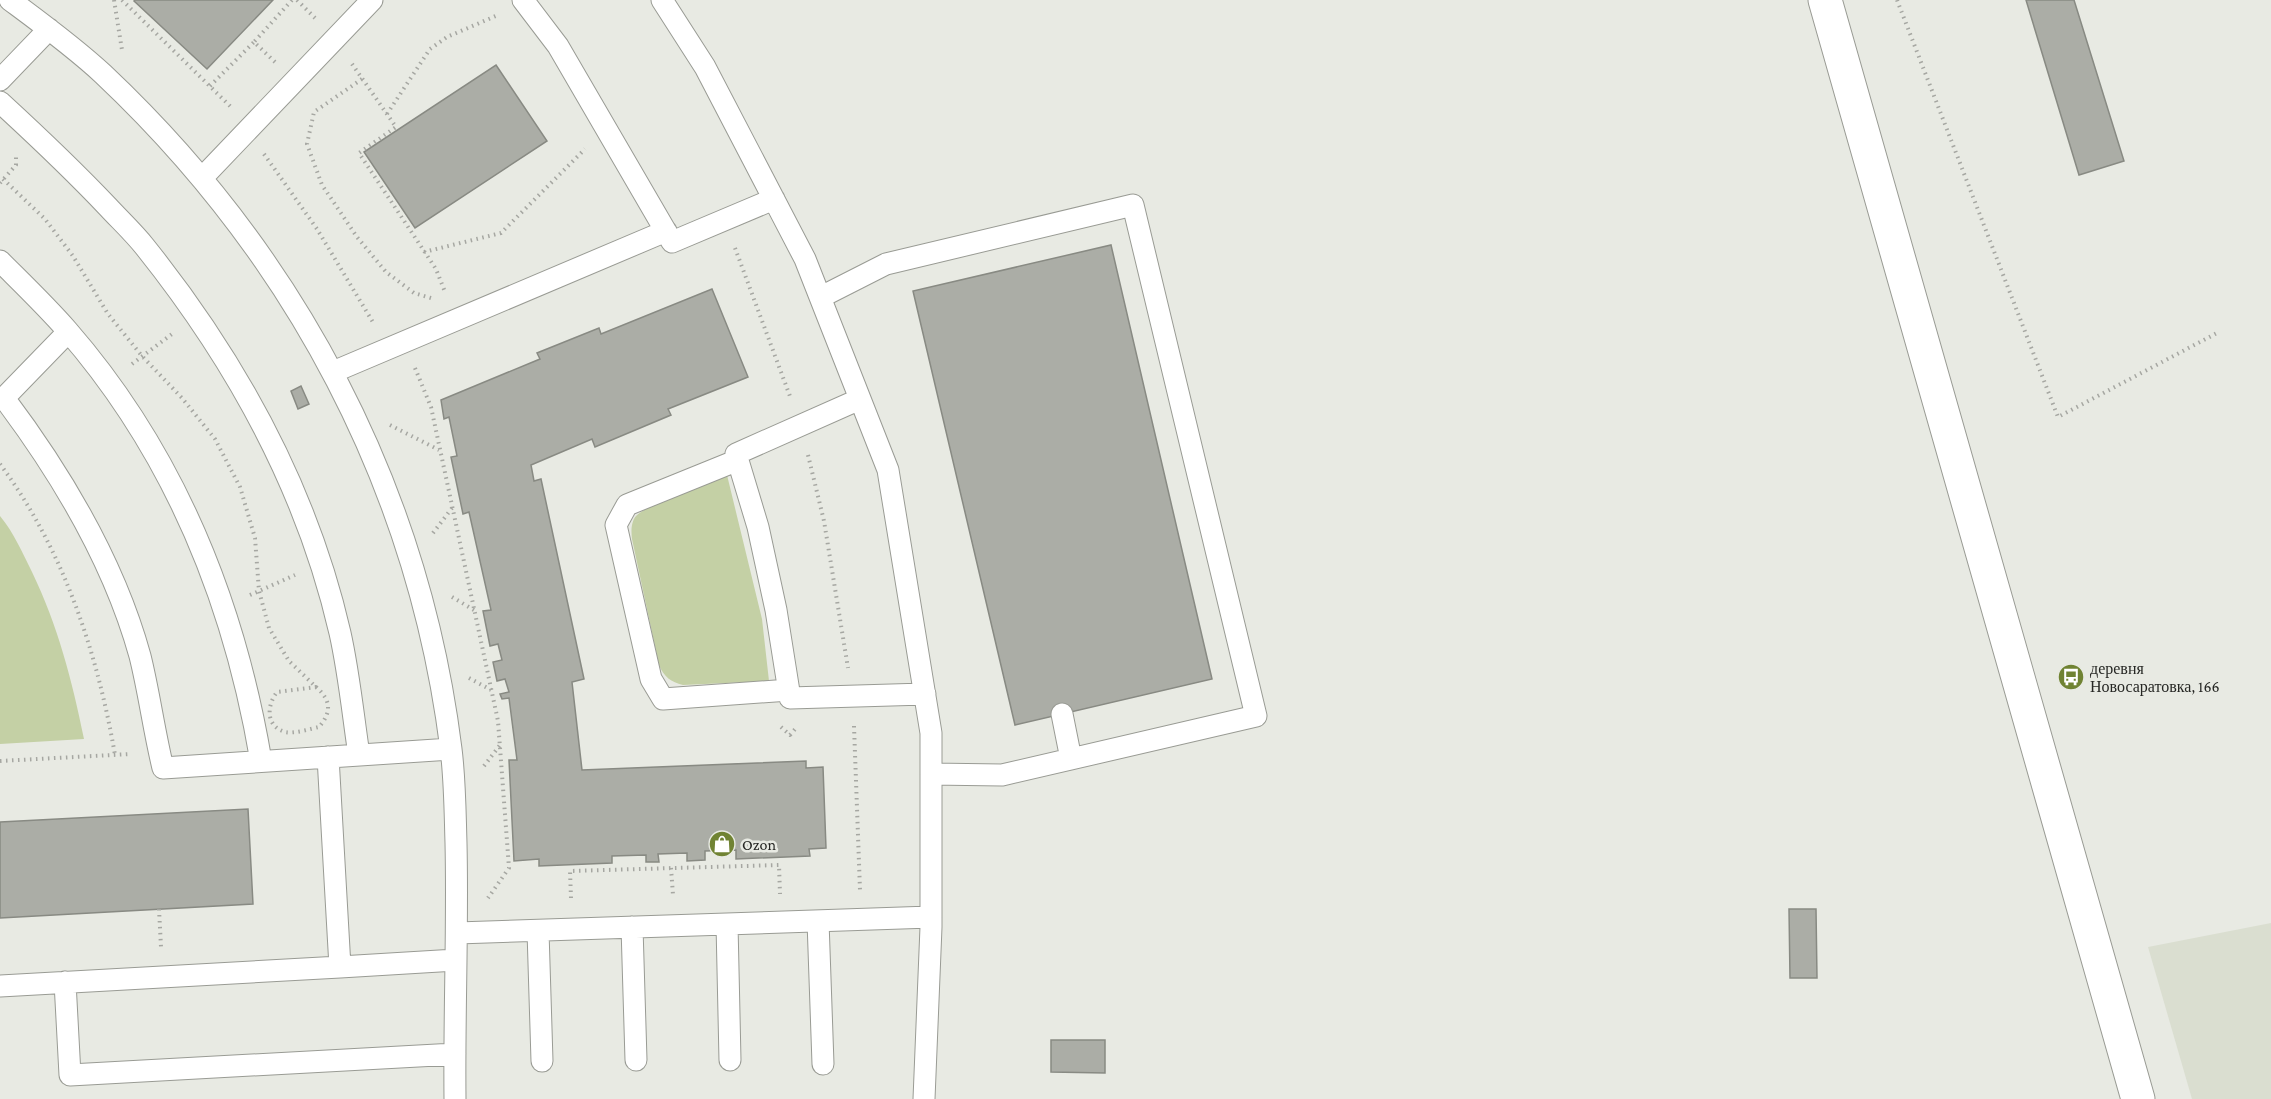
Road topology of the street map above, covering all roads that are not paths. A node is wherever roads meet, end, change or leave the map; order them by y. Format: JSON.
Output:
{"nodes":[{"id":1,"x":10,"y":0,"type":"edge"},
{"id":2,"x":372,"y":0,"type":"edge"},
{"id":3,"x":523,"y":0,"type":"edge"},
{"id":4,"x":662,"y":0,"type":"edge"},
{"id":5,"x":1825,"y":0,"type":"edge"},
{"id":6,"x":49,"y":29,"type":"junction"},
{"id":7,"x":0,"y":80,"type":"edge"},
{"id":8,"x":0,"y":102,"type":"edge"},
{"id":9,"x":202,"y":178,"type":"junction"},
{"id":10,"x":774,"y":199,"type":"junction"},
{"id":11,"x":666,"y":231,"type":"junction"},
{"id":12,"x":0,"y":261,"type":"edge"},
{"id":13,"x":820,"y":297,"type":"junction"},
{"id":14,"x":69,"y":332,"type":"junction"},
{"id":15,"x":333,"y":372,"type":"junction"},
{"id":16,"x":860,"y":399,"type":"junction"},
{"id":17,"x":738,"y":460,"type":"junction"},
{"id":18,"x":789,"y":690,"type":"junction"},
{"id":19,"x":925,"y":694,"type":"junction"},
{"id":20,"x":1062,"y":714,"type":"dead end"},
{"id":21,"x":451,"y":749,"type":"junction"},
{"id":22,"x":359,"y":755,"type":"junction"},
{"id":23,"x":328,"y":757,"type":"junction"},
{"id":24,"x":1071,"y":759,"type":"junction"},
{"id":25,"x":261,"y":761,"type":"junction"},
{"id":26,"x":931,"y":774,"type":"junction"},
{"id":27,"x":931,"y":917,"type":"junction"},
{"id":28,"x":818,"y":921,"type":"junction"},
{"id":29,"x":727,"y":924,"type":"junction"},
{"id":30,"x":632,"y":927,"type":"junction"},
{"id":31,"x":538,"y":931,"type":"junction"},
{"id":32,"x":457,"y":933,"type":"junction"},
{"id":33,"x":456,"y":960,"type":"junction"},
{"id":34,"x":340,"y":967,"type":"junction"},
{"id":35,"x":65,"y":982,"type":"junction"},
{"id":36,"x":0,"y":986,"type":"edge"},
{"id":37,"x":454,"y":1054,"type":"junction"},
{"id":38,"x":636,"y":1060,"type":"dead end"},
{"id":39,"x":730,"y":1060,"type":"dead end"},
{"id":40,"x":542,"y":1061,"type":"dead end"},
{"id":41,"x":823,"y":1064,"type":"dead end"},
{"id":42,"x":455,"y":1099,"type":"edge"},
{"id":43,"x":924,"y":1099,"type":"edge"},
{"id":44,"x":2138,"y":1099,"type":"edge"}],
"edges":[{"from":1,"to":6,"type":"lane"},
{"from":2,"to":9,"type":"lane"},
{"from":3,"to":11,"type":"lane"},
{"from":4,"to":10,"type":"lane"},
{"from":5,"to":44,"type":"main road"},
{"from":6,"to":7,"type":"lane"},
{"from":6,"to":9,"type":"lane"},
{"from":8,"to":22,"type":"lane"},
{"from":9,"to":15,"type":"lane"},
{"from":10,"to":11,"type":"lane"},
{"from":10,"to":13,"type":"lane"},
{"from":11,"to":15,"type":"lane"},
{"from":12,"to":14,"type":"lane"},
{"from":13,"to":16,"type":"lane"},
{"from":13,"to":24,"type":"lane"},
{"from":14,"to":25,"type":"lane"},
{"from":14,"to":25,"type":"lane"},
{"from":15,"to":21,"type":"lane"},
{"from":16,"to":17,"type":"lane"},
{"from":16,"to":19,"type":"lane"},
{"from":17,"to":18,"type":"lane"},
{"from":17,"to":18,"type":"lane"},
{"from":18,"to":19,"type":"lane"},
{"from":19,"to":26,"type":"lane"},
{"from":20,"to":24,"type":"lane"},
{"from":21,"to":22,"type":"lane"},
{"from":21,"to":32,"type":"lane"},
{"from":22,"to":23,"type":"lane"},
{"from":23,"to":25,"type":"lane"},
{"from":23,"to":34,"type":"lane"},
{"from":24,"to":26,"type":"lane"},
{"from":26,"to":27,"type":"lane"},
{"from":27,"to":28,"type":"lane"},
{"from":27,"to":43,"type":"lane"},
{"from":28,"to":29,"type":"lane"},
{"from":28,"to":41,"type":"lane"},
{"from":29,"to":30,"type":"lane"},
{"from":29,"to":39,"type":"lane"},
{"from":30,"to":31,"type":"lane"},
{"from":30,"to":38,"type":"lane"},
{"from":31,"to":32,"type":"lane"},
{"from":31,"to":40,"type":"lane"},
{"from":32,"to":33,"type":"lane"},
{"from":33,"to":34,"type":"lane"},
{"from":33,"to":37,"type":"lane"},
{"from":34,"to":35,"type":"lane"},
{"from":35,"to":36,"type":"lane"},
{"from":35,"to":37,"type":"lane"},
{"from":37,"to":42,"type":"lane"}]}
